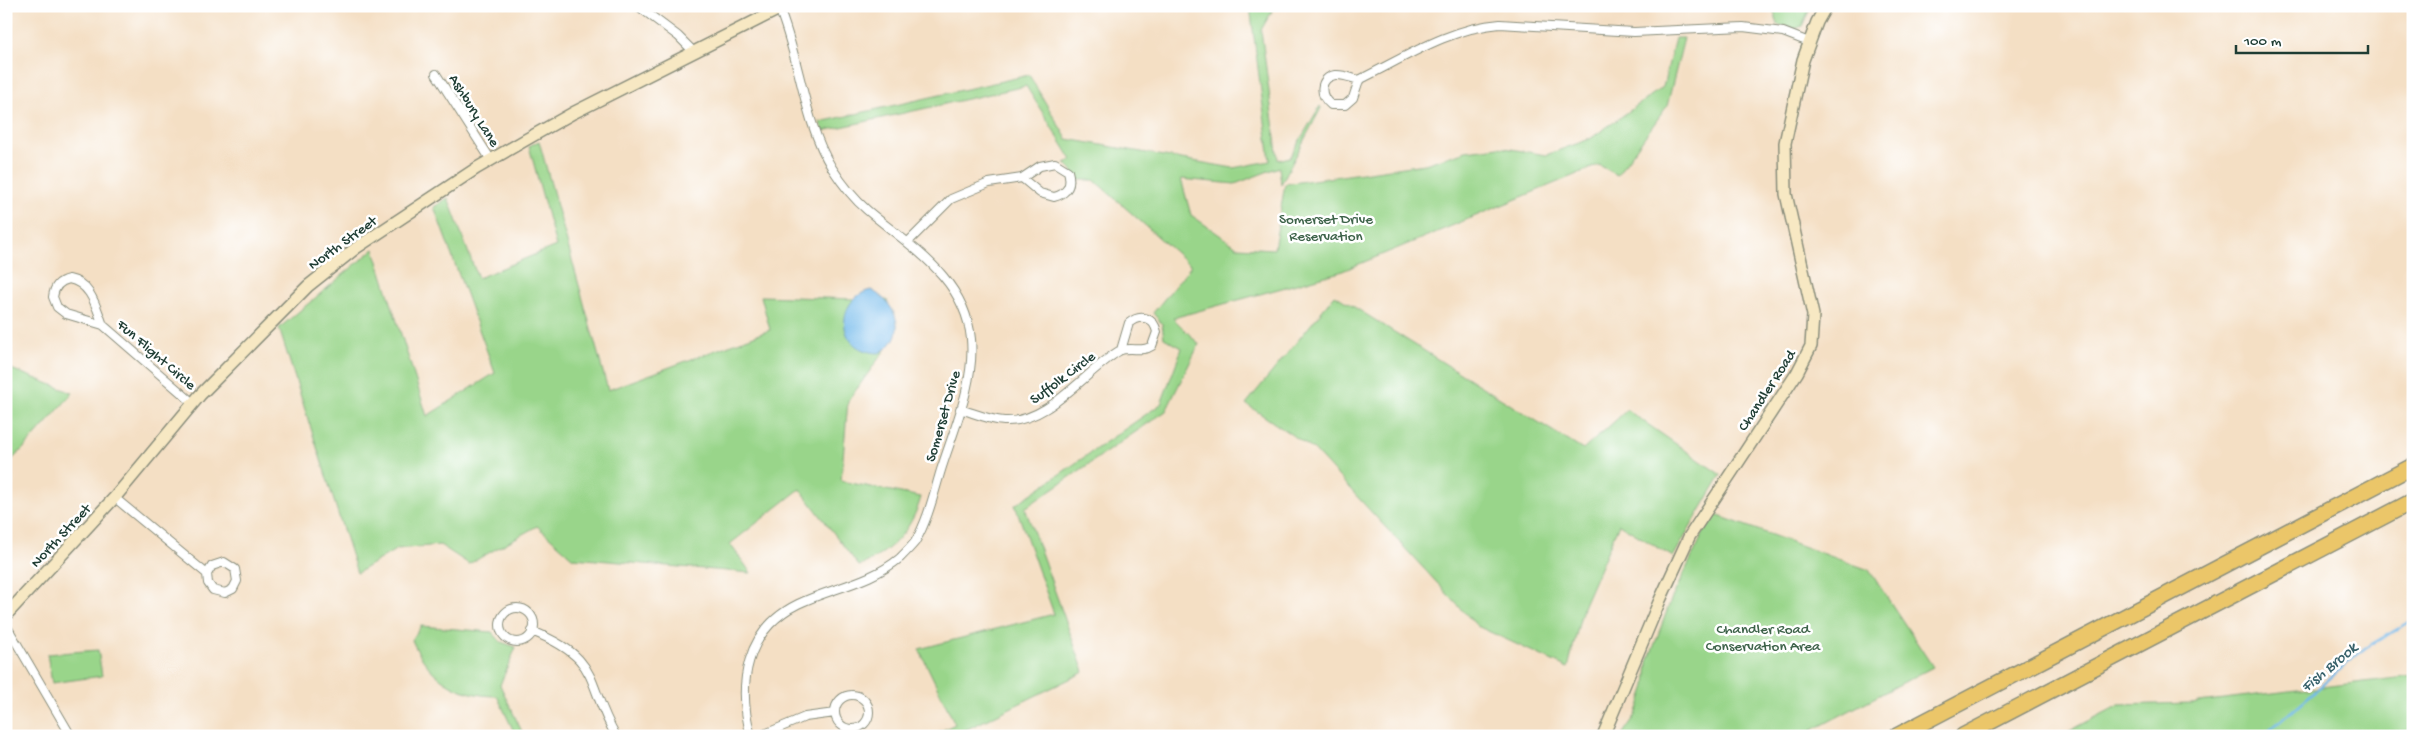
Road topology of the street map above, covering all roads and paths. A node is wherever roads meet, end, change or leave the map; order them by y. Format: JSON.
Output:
{"nodes":[{"id":1,"x":638,"y":6,"type":"edge"},
{"id":2,"x":1826,"y":6,"type":"edge"},
{"id":3,"x":781,"y":7,"type":"edge"},
{"id":4,"x":1809,"y":42,"type":"junction"},
{"id":5,"x":694,"y":52,"type":"junction"},
{"id":6,"x":436,"y":74,"type":"dead end"},
{"id":7,"x":1358,"y":80,"type":"junction"},
{"id":8,"x":491,"y":160,"type":"junction"},
{"id":9,"x":1022,"y":178,"type":"junction"},
{"id":10,"x":909,"y":241,"type":"junction"},
{"id":11,"x":103,"y":325,"type":"junction"},
{"id":12,"x":1121,"y":350,"type":"junction"},
{"id":13,"x":193,"y":403,"type":"junction"},
{"id":14,"x":960,"y":409,"type":"junction"},
{"id":15,"x":2413,"y":466,"type":"edge"},
{"id":16,"x":115,"y":498,"type":"junction"},
{"id":17,"x":2413,"y":501,"type":"edge"},
{"id":18,"x":207,"y":574,"type":"junction"},
{"id":19,"x":6,"y":615,"type":"edge"},
{"id":20,"x":6,"y":624,"type":"edge"},
{"id":21,"x":532,"y":631,"type":"junction"},
{"id":22,"x":836,"y":713,"type":"junction"},
{"id":23,"x":71,"y":736,"type":"edge"},
{"id":24,"x":616,"y":736,"type":"edge"},
{"id":25,"x":751,"y":736,"type":"edge"},
{"id":26,"x":760,"y":736,"type":"edge"},
{"id":27,"x":1603,"y":736,"type":"edge"},
{"id":28,"x":1897,"y":736,"type":"edge"},
{"id":29,"x":1963,"y":736,"type":"edge"}],
"edges":[{"from":1,"to":5,"type":"street"},
{"from":2,"to":4,"type":"main road","name":"Chandler Road"},
{"from":3,"to":5,"type":"main road","name":"North Street"},
{"from":3,"to":10,"type":"street","name":"Somerset Drive"},
{"from":4,"to":7,"type":"street"},
{"from":4,"to":27,"type":"main road","name":"Chandler Road"},
{"from":5,"to":8,"type":"main road","name":"North Street"},
{"from":6,"to":8,"type":"street","name":"Ashbury Lane"},
{"from":7,"to":7,"type":"street"},
{"from":8,"to":13,"type":"main road","name":"North Street"},
{"from":9,"to":9,"type":"street"},
{"from":9,"to":10,"type":"street"},
{"from":10,"to":14,"type":"street","name":"Somerset Drive"},
{"from":11,"to":11,"type":"street","name":"Fun Flight Circle"},
{"from":11,"to":13,"type":"street","name":"Fun Flight Circle"},
{"from":12,"to":12,"type":"street"},
{"from":12,"to":14,"type":"street","name":"Suffolk Circle"},
{"from":13,"to":16,"type":"main road","name":"North Street"},
{"from":14,"to":25,"type":"street","name":"Somerset Drive"},
{"from":15,"to":28,"type":"highway"},
{"from":16,"to":18,"type":"street"},
{"from":16,"to":19,"type":"main road","name":"North Street"},
{"from":17,"to":29,"type":"highway"},
{"from":18,"to":18,"type":"street"},
{"from":20,"to":23,"type":"street"},
{"from":21,"to":21,"type":"street"},
{"from":21,"to":24,"type":"street"},
{"from":22,"to":22,"type":"street"},
{"from":22,"to":26,"type":"street"}]}
